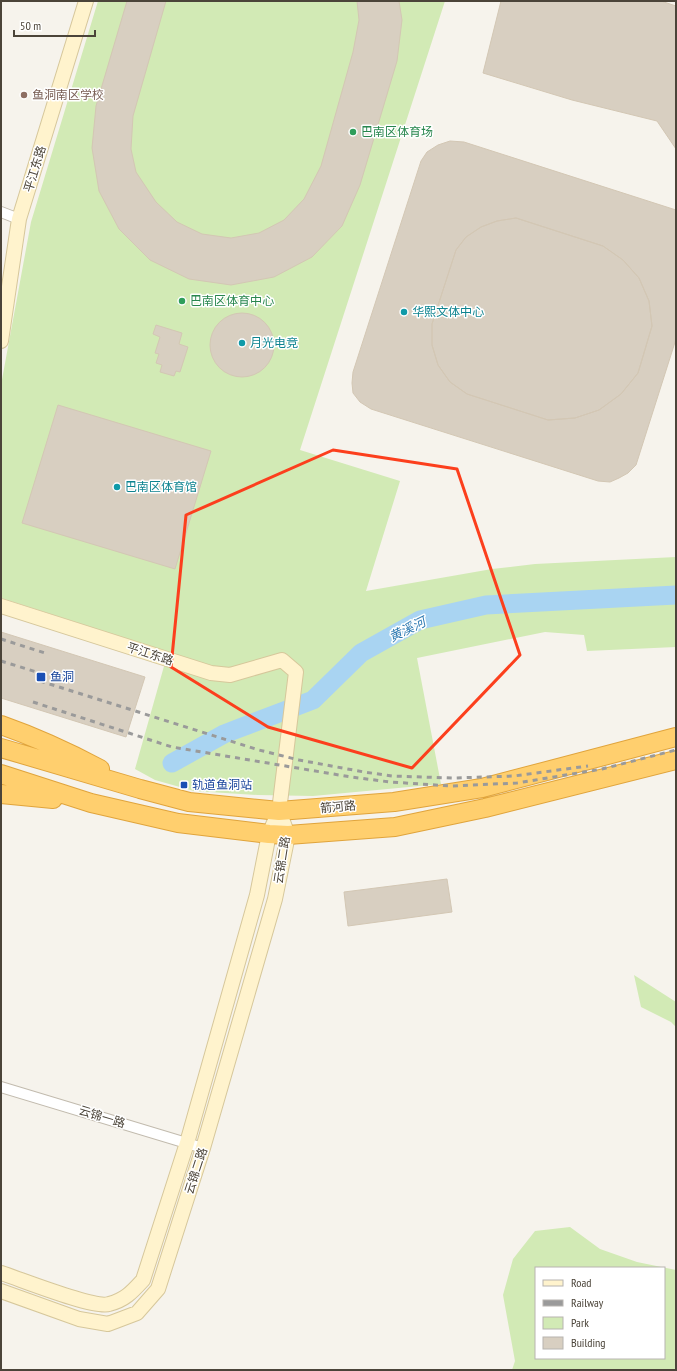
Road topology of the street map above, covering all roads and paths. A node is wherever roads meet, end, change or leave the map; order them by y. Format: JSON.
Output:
{"nodes":[{"id":1,"x":86,"y":1,"type":"edge"},
{"id":2,"x":1,"y":212,"type":"edge"},
{"id":3,"x":19,"y":219,"type":"junction"},
{"id":4,"x":1,"y":341,"type":"edge"},
{"id":5,"x":1,"y":606,"type":"edge"},
{"id":6,"x":1,"y":725,"type":"edge"},
{"id":7,"x":676,"y":737,"type":"edge"},
{"id":8,"x":1,"y":748,"type":"edge"},
{"id":9,"x":676,"y":760,"type":"edge"},
{"id":10,"x":1,"y":774,"type":"edge"},
{"id":11,"x":140,"y":789,"type":"junction"},
{"id":12,"x":1,"y":794,"type":"edge"},
{"id":13,"x":91,"y":803,"type":"junction"},
{"id":14,"x":278,"y":811,"type":"junction"},
{"id":15,"x":269,"y":834,"type":"junction"},
{"id":16,"x":288,"y":835,"type":"junction"},
{"id":17,"x":1,"y":1086,"type":"edge"},
{"id":18,"x":187,"y":1143,"type":"junction"},
{"id":19,"x":203,"y":1148,"type":"junction"},
{"id":20,"x":1,"y":1273,"type":"edge"},
{"id":21,"x":1,"y":1291,"type":"edge"}],
"edges":[{"from":1,"to":3,"type":"main road","name":"平江东路"},
{"from":2,"to":3,"type":"street"},
{"from":3,"to":4,"type":"main road","name":"平江东路"},
{"from":5,"to":14,"type":"main road","name":"平江东路"},
{"from":6,"to":11,"type":"highway"},
{"from":7,"to":14,"type":"highway","name":"箭河路"},
{"from":8,"to":11,"type":"highway","name":"箭河路"},
{"from":9,"to":16,"type":"highway","name":"箭河路"},
{"from":10,"to":13,"type":"highway","name":"箭河路"},
{"from":11,"to":14,"type":"highway","name":"箭河路"},
{"from":12,"to":13,"type":"highway"},
{"from":13,"to":15,"type":"highway","name":"箭河路"},
{"from":14,"to":15,"type":"main road","name":"云锦二路"},
{"from":14,"to":16,"type":"main road","name":"云锦二路"},
{"from":15,"to":16,"type":"highway","name":"箭河路"},
{"from":15,"to":18,"type":"main road","name":"云锦二路"},
{"from":16,"to":19,"type":"main road","name":"云锦二路"},
{"from":17,"to":18,"type":"street","name":"云锦一路"},
{"from":18,"to":19,"type":"street","name":"云锦一路"},
{"from":18,"to":20,"type":"main road","name":"云锦二路"},
{"from":19,"to":21,"type":"main road","name":"云锦二路"}]}
